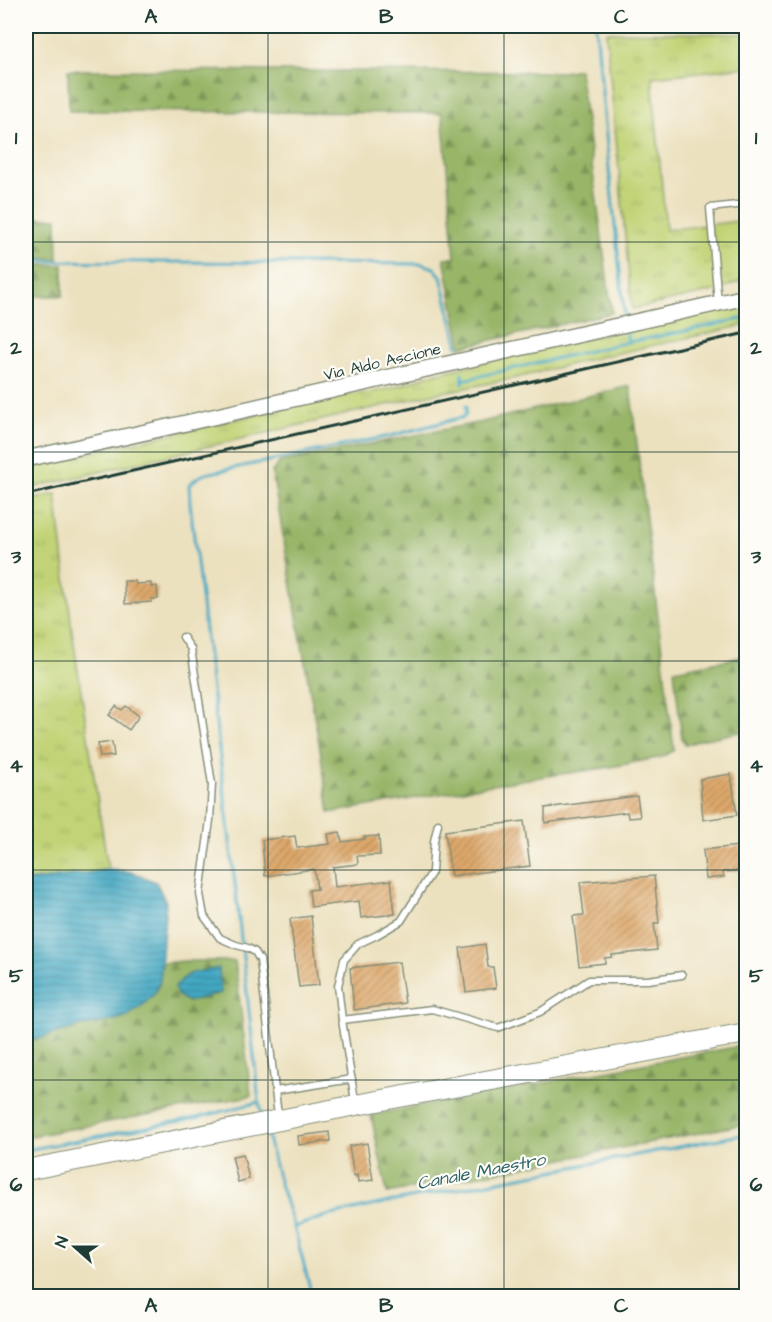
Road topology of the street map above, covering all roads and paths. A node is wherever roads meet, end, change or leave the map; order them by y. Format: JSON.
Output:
{"nodes":[{"id":1,"x":747,"y":204,"type":"edge"},
{"id":2,"x":747,"y":297,"type":"edge"},
{"id":3,"x":718,"y":303,"type":"junction"},
{"id":4,"x":26,"y":459,"type":"edge"},
{"id":5,"x":183,"y":637,"type":"dead end"},
{"id":6,"x":438,"y":824,"type":"dead end"},
{"id":7,"x":682,"y":975,"type":"dead end"},
{"id":8,"x":342,"y":1020,"type":"junction"},
{"id":9,"x":747,"y":1033,"type":"edge"},
{"id":10,"x":352,"y":1079,"type":"junction"},
{"id":11,"x":275,"y":1091,"type":"junction"},
{"id":12,"x":356,"y":1105,"type":"junction"},
{"id":13,"x":269,"y":1122,"type":"junction"},
{"id":14,"x":26,"y":1170,"type":"edge"}],
"edges":[{"from":1,"to":3,"type":"lane"},
{"from":2,"to":3,"type":"street","name":"Via Aldo Ascione"},
{"from":3,"to":4,"type":"street","name":"Via Aldo Ascione"},
{"from":5,"to":11,"type":"lane"},
{"from":6,"to":8,"type":"lane"},
{"from":7,"to":8,"type":"lane"},
{"from":8,"to":10,"type":"lane"},
{"from":9,"to":12,"type":"main road"},
{"from":10,"to":11,"type":"lane"},
{"from":10,"to":12,"type":"lane"},
{"from":11,"to":13,"type":"lane"},
{"from":12,"to":13,"type":"main road"},
{"from":13,"to":14,"type":"main road"}]}
